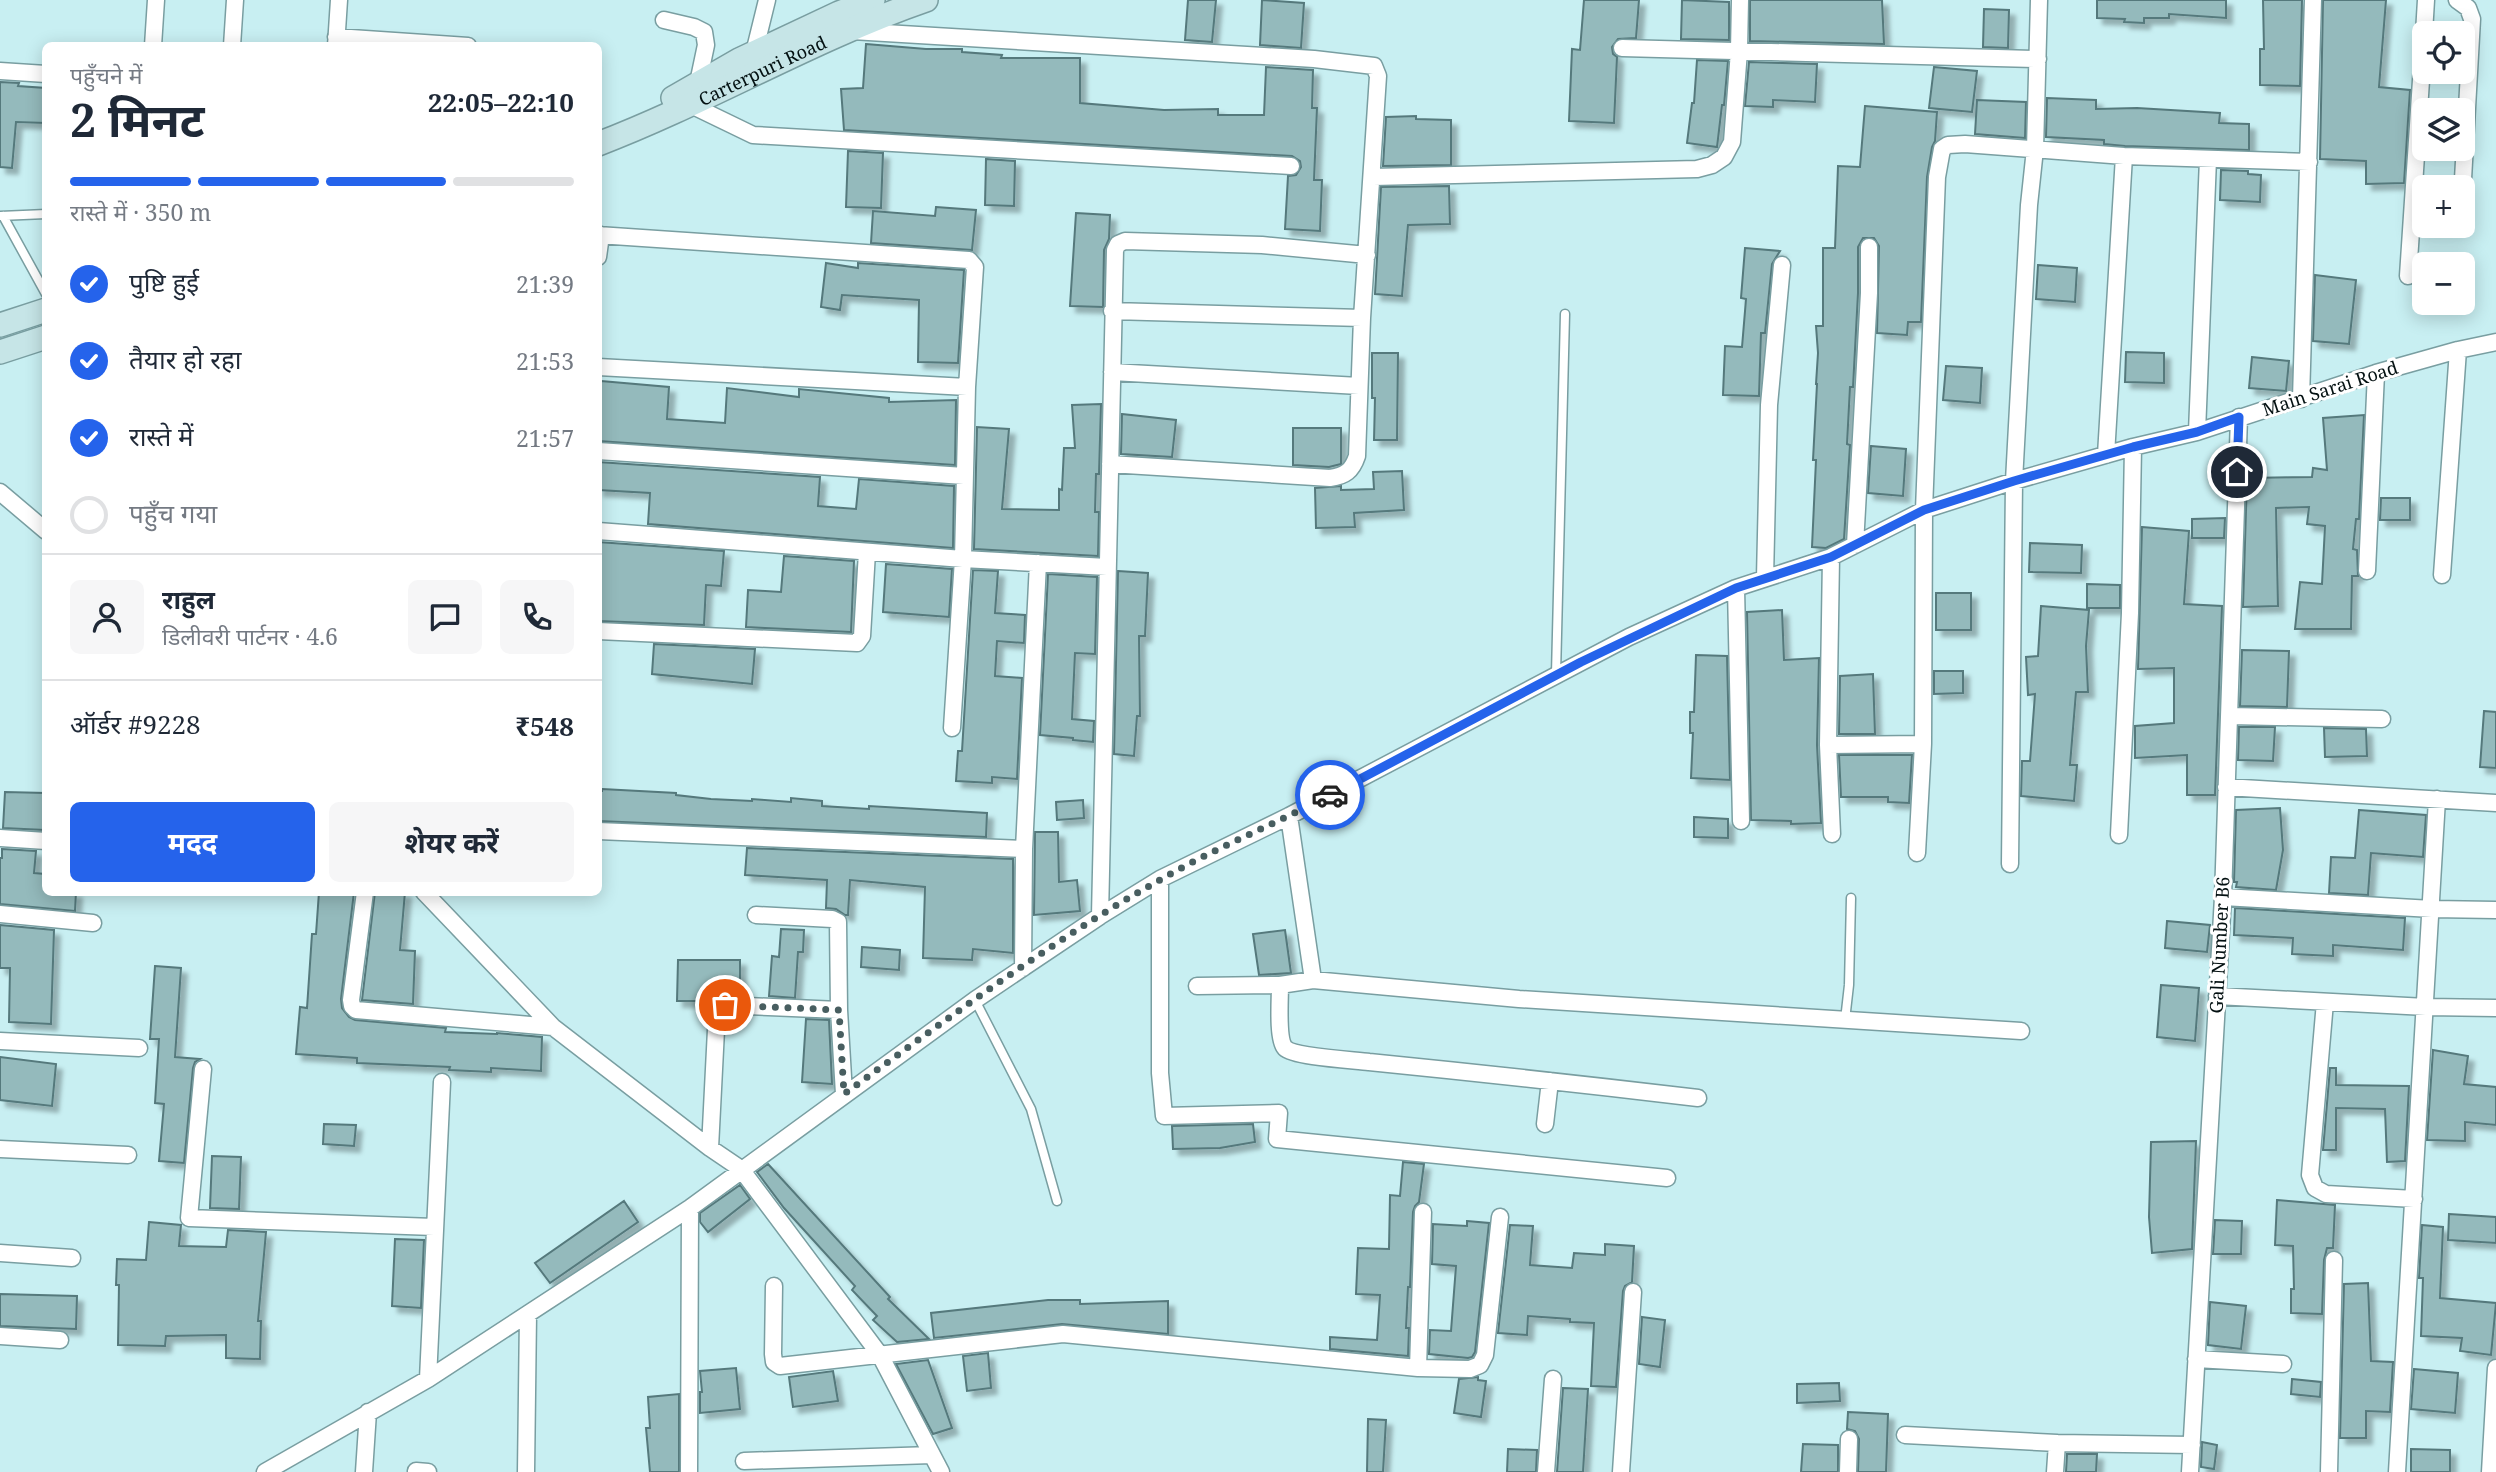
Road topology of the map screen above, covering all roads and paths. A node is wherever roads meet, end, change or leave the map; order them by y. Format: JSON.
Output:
{"nodes":[{"id":1,"x":156,"y":0,"type":"edge"},
{"id":2,"x":235,"y":0,"type":"edge"},
{"id":3,"x":339,"y":0,"type":"edge"},
{"id":4,"x":767,"y":0,"type":"edge"},
{"id":5,"x":873,"y":0,"type":"edge"},
{"id":6,"x":926,"y":0,"type":"edge"},
{"id":7,"x":1740,"y":0,"type":"edge"},
{"id":8,"x":2039,"y":0,"type":"edge"},
{"id":9,"x":2313,"y":0,"type":"edge"},
{"id":10,"x":2426,"y":0,"type":"edge"},
{"id":11,"x":2457,"y":0,"type":"edge"},
{"id":12,"x":837,"y":17,"type":"edge"},
{"id":13,"x":664,"y":20,"type":"dead end"},
{"id":14,"x":2425,"y":21,"type":"edge"},
{"id":15,"x":336,"y":41,"type":"edge"},
{"id":16,"x":153,"y":42,"type":"edge"},
{"id":17,"x":232,"y":42,"type":"edge"},
{"id":18,"x":362,"y":42,"type":"edge"},
{"id":19,"x":1622,"y":48,"type":"dead end"},
{"id":20,"x":1739,"y":51,"type":"junction"},
{"id":21,"x":754,"y":53,"type":"junction"},
{"id":22,"x":2038,"y":59,"type":"junction"},
{"id":23,"x":0,"y":71,"type":"edge"},
{"id":24,"x":42,"y":74,"type":"edge"},
{"id":25,"x":2421,"y":84,"type":"edge"},
{"id":26,"x":695,"y":94,"type":"junction"},
{"id":27,"x":602,"y":126,"type":"edge"},
{"id":28,"x":602,"y":142,"type":"edge"},
{"id":29,"x":2035,"y":149,"type":"junction"},
{"id":30,"x":2123,"y":156,"type":"junction"},
{"id":31,"x":2208,"y":159,"type":"junction"},
{"id":32,"x":2309,"y":162,"type":"junction"},
{"id":33,"x":1291,"y":166,"type":"dead end"},
{"id":34,"x":2463,"y":175,"type":"edge"},
{"id":35,"x":1373,"y":177,"type":"junction"},
{"id":36,"x":42,"y":214,"type":"edge"},
{"id":37,"x":2,"y":216,"type":"edge"},
{"id":38,"x":602,"y":235,"type":"edge"},
{"id":39,"x":1869,"y":247,"type":"dead end"},
{"id":40,"x":1367,"y":255,"type":"junction"},
{"id":41,"x":1783,"y":265,"type":"dead end"},
{"id":42,"x":2408,"y":276,"type":"dead end"},
{"id":43,"x":42,"y":287,"type":"edge"},
{"id":44,"x":42,"y":311,"type":"edge"},
{"id":45,"x":1112,"y":312,"type":"junction"},
{"id":46,"x":1565,"y":314,"type":"dead end"},
{"id":47,"x":1362,"y":318,"type":"junction"},
{"id":48,"x":0,"y":325,"type":"edge"},
{"id":49,"x":42,"y":338,"type":"edge"},
{"id":50,"x":2496,"y":342,"type":"edge"},
{"id":51,"x":2458,"y":350,"type":"junction"},
{"id":52,"x":0,"y":352,"type":"edge"},
{"id":53,"x":602,"y":367,"type":"edge"},
{"id":54,"x":1112,"y":372,"type":"junction"},
{"id":55,"x":2376,"y":373,"type":"junction"},
{"id":56,"x":1359,"y":386,"type":"junction"},
{"id":57,"x":967,"y":387,"type":"junction"},
{"id":58,"x":2301,"y":399,"type":"junction"},
{"id":59,"x":2239,"y":417,"type":"junction"},
{"id":60,"x":2197,"y":432,"type":"junction"},
{"id":61,"x":2133,"y":447,"type":"junction"},
{"id":62,"x":602,"y":451,"type":"edge"},
{"id":63,"x":2106,"y":455,"type":"junction"},
{"id":64,"x":1110,"y":464,"type":"junction"},
{"id":65,"x":964,"y":476,"type":"junction"},
{"id":66,"x":2014,"y":481,"type":"junction"},
{"id":67,"x":0,"y":492,"type":"edge"},
{"id":68,"x":1924,"y":510,"type":"junction"},
{"id":69,"x":42,"y":528,"type":"edge"},
{"id":70,"x":602,"y":531,"type":"edge"},
{"id":71,"x":1854,"y":545,"type":"junction"},
{"id":72,"x":867,"y":552,"type":"junction"},
{"id":73,"x":1831,"y":557,"type":"junction"},
{"id":74,"x":963,"y":559,"type":"junction"},
{"id":75,"x":1038,"y":563,"type":"junction"},
{"id":76,"x":1107,"y":567,"type":"junction"},
{"id":77,"x":2367,"y":571,"type":"dead end"},
{"id":78,"x":2442,"y":575,"type":"dead end"},
{"id":79,"x":1765,"y":578,"type":"junction"},
{"id":80,"x":1736,"y":588,"type":"junction"},
{"id":81,"x":602,"y":631,"type":"edge"},
{"id":82,"x":1556,"y":674,"type":"junction"},
{"id":83,"x":2230,"y":716,"type":"junction"},
{"id":84,"x":2382,"y":719,"type":"dead end"},
{"id":85,"x":952,"y":728,"type":"dead end"},
{"id":86,"x":1923,"y":744,"type":"junction"},
{"id":87,"x":1828,"y":745,"type":"junction"},
{"id":88,"x":2226,"y":787,"type":"junction"},
{"id":89,"x":2437,"y":799,"type":"junction"},
{"id":90,"x":2496,"y":803,"type":"edge"},
{"id":91,"x":1289,"y":816,"type":"junction"},
{"id":92,"x":1741,"y":821,"type":"dead end"},
{"id":93,"x":602,"y":831,"type":"edge"},
{"id":94,"x":1832,"y":834,"type":"dead end"},
{"id":95,"x":2119,"y":835,"type":"dead end"},
{"id":96,"x":0,"y":838,"type":"edge"},
{"id":97,"x":42,"y":841,"type":"edge"},
{"id":98,"x":1024,"y":849,"type":"junction"},
{"id":99,"x":1917,"y":853,"type":"dead end"},
{"id":100,"x":2010,"y":864,"type":"dead end"},
{"id":101,"x":1160,"y":879,"type":"junction"},
{"id":102,"x":364,"y":896,"type":"edge"},
{"id":103,"x":428,"y":896,"type":"edge"},
{"id":104,"x":2222,"y":897,"type":"junction"},
{"id":105,"x":1851,"y":898,"type":"dead end"},
{"id":106,"x":2432,"y":909,"type":"junction"},
{"id":107,"x":2496,"y":909,"type":"edge"},
{"id":108,"x":0,"y":914,"type":"edge"},
{"id":109,"x":756,"y":915,"type":"dead end"},
{"id":110,"x":1100,"y":916,"type":"junction"},
{"id":111,"x":93,"y":923,"type":"dead end"},
{"id":112,"x":1023,"y":968,"type":"junction"},
{"id":113,"x":1313,"y":981,"type":"junction"},
{"id":114,"x":1280,"y":985,"type":"junction"},
{"id":115,"x":1198,"y":986,"type":"dead end"},
{"id":116,"x":2217,"y":996,"type":"junction"},
{"id":117,"x":975,"y":1000,"type":"junction"},
{"id":118,"x":2325,"y":1002,"type":"junction"},
{"id":119,"x":2426,"y":1007,"type":"junction"},
{"id":120,"x":2496,"y":1008,"type":"edge"},
{"id":121,"x":839,"y":1010,"type":"junction"},
{"id":122,"x":1845,"y":1020,"type":"junction"},
{"id":123,"x":553,"y":1027,"type":"junction"},
{"id":124,"x":2021,"y":1031,"type":"dead end"},
{"id":125,"x":0,"y":1041,"type":"edge"},
{"id":126,"x":139,"y":1048,"type":"dead end"},
{"id":127,"x":203,"y":1069,"type":"dead end"},
{"id":128,"x":1550,"y":1081,"type":"junction"},
{"id":129,"x":442,"y":1082,"type":"dead end"},
{"id":130,"x":844,"y":1094,"type":"junction"},
{"id":131,"x":1698,"y":1098,"type":"dead end"},
{"id":132,"x":1545,"y":1124,"type":"dead end"},
{"id":133,"x":710,"y":1148,"type":"junction"},
{"id":134,"x":0,"y":1149,"type":"edge"},
{"id":135,"x":128,"y":1154,"type":"dead end"},
{"id":136,"x":741,"y":1169,"type":"junction"},
{"id":137,"x":1667,"y":1178,"type":"dead end"},
{"id":138,"x":2414,"y":1199,"type":"junction"},
{"id":139,"x":1057,"y":1201,"type":"dead end"},
{"id":140,"x":690,"y":1208,"type":"junction"},
{"id":141,"x":1423,"y":1212,"type":"dead end"},
{"id":142,"x":1500,"y":1217,"type":"dead end"},
{"id":143,"x":434,"y":1227,"type":"junction"},
{"id":144,"x":0,"y":1253,"type":"edge"},
{"id":145,"x":72,"y":1258,"type":"dead end"},
{"id":146,"x":2334,"y":1260,"type":"dead end"},
{"id":147,"x":774,"y":1286,"type":"dead end"},
{"id":148,"x":1633,"y":1292,"type":"dead end"},
{"id":149,"x":528,"y":1314,"type":"junction"},
{"id":150,"x":0,"y":1336,"type":"edge"},
{"id":151,"x":60,"y":1340,"type":"dead end"},
{"id":152,"x":880,"y":1354,"type":"junction"},
{"id":153,"x":2196,"y":1359,"type":"junction"},
{"id":154,"x":2283,"y":1364,"type":"dead end"},
{"id":155,"x":1418,"y":1368,"type":"junction"},
{"id":156,"x":2496,"y":1368,"type":"edge"},
{"id":157,"x":428,"y":1378,"type":"junction"},
{"id":158,"x":1553,"y":1379,"type":"dead end"},
{"id":159,"x":368,"y":1412,"type":"junction"},
{"id":160,"x":1905,"y":1435,"type":"dead end"},
{"id":161,"x":1849,"y":1439,"type":"dead end"},
{"id":162,"x":2057,"y":1443,"type":"junction"},
{"id":163,"x":2192,"y":1445,"type":"junction"},
{"id":164,"x":932,"y":1455,"type":"junction"},
{"id":165,"x":744,"y":1461,"type":"dead end"},
{"id":166,"x":416,"y":1471,"type":"edge"},
{"id":167,"x":265,"y":1472,"type":"edge"},
{"id":168,"x":364,"y":1472,"type":"edge"},
{"id":169,"x":428,"y":1472,"type":"edge"},
{"id":170,"x":526,"y":1472,"type":"edge"},
{"id":171,"x":689,"y":1472,"type":"edge"},
{"id":172,"x":941,"y":1472,"type":"edge"},
{"id":173,"x":1546,"y":1472,"type":"edge"},
{"id":174,"x":1621,"y":1472,"type":"edge"},
{"id":175,"x":1848,"y":1472,"type":"edge"},
{"id":176,"x":2056,"y":1472,"type":"edge"},
{"id":177,"x":2190,"y":1472,"type":"edge"},
{"id":178,"x":2329,"y":1472,"type":"edge"},
{"id":179,"x":2397,"y":1472,"type":"edge"},
{"id":180,"x":2490,"y":1472,"type":"edge"}],
"edges":[{"from":1,"to":16,"type":"street"},
{"from":2,"to":17,"type":"street"},
{"from":3,"to":15,"type":"street"},
{"from":4,"to":21,"type":"street"},
{"from":5,"to":12,"type":"main road","name":"Carterpuri Road"},
{"from":6,"to":12,"type":"main road","name":"Carterpuri Road"},
{"from":7,"to":20,"type":"street"},
{"from":8,"to":22,"type":"street"},
{"from":9,"to":32,"type":"street"},
{"from":10,"to":14,"type":"street"},
{"from":11,"to":34,"type":"street"},
{"from":12,"to":21,"type":"main road","name":"Carterpuri Road"},
{"from":12,"to":26,"type":"main road","name":"Carterpuri Road"},
{"from":12,"to":35,"type":"street"},
{"from":13,"to":26,"type":"street"},
{"from":15,"to":18,"type":"street"},
{"from":19,"to":20,"type":"street"},
{"from":20,"to":22,"type":"street"},
{"from":20,"to":35,"type":"street"},
{"from":21,"to":26,"type":"main road","name":"Carterpuri Road"},
{"from":22,"to":29,"type":"street"},
{"from":23,"to":24,"type":"street"},
{"from":25,"to":42,"type":"street"},
{"from":26,"to":27,"type":"main road","name":"Carterpuri Road"},
{"from":26,"to":28,"type":"main road","name":"Carterpuri Road"},
{"from":26,"to":33,"type":"street"},
{"from":29,"to":30,"type":"street"},
{"from":29,"to":66,"type":"street"},
{"from":29,"to":68,"type":"street"},
{"from":30,"to":31,"type":"street"},
{"from":30,"to":63,"type":"street"},
{"from":31,"to":32,"type":"street"},
{"from":31,"to":60,"type":"street"},
{"from":32,"to":58,"type":"street"},
{"from":35,"to":40,"type":"street"},
{"from":36,"to":37,"type":"lane"},
{"from":37,"to":43,"type":"lane"},
{"from":38,"to":57,"type":"street"},
{"from":39,"to":71,"type":"street"},
{"from":40,"to":45,"type":"street"},
{"from":40,"to":47,"type":"street"},
{"from":41,"to":79,"type":"street"},
{"from":44,"to":48,"type":"main road"},
{"from":45,"to":47,"type":"street"},
{"from":45,"to":54,"type":"street"},
{"from":46,"to":82,"type":"lane"},
{"from":47,"to":56,"type":"street"},
{"from":49,"to":52,"type":"main road"},
{"from":50,"to":51,"type":"street","name":"Main Sarai Road"},
{"from":51,"to":55,"type":"street","name":"Main Sarai Road"},
{"from":51,"to":78,"type":"street"},
{"from":53,"to":57,"type":"street"},
{"from":54,"to":56,"type":"street"},
{"from":54,"to":64,"type":"street"},
{"from":55,"to":58,"type":"street","name":"Main Sarai Road"},
{"from":55,"to":77,"type":"street"},
{"from":56,"to":64,"type":"street"},
{"from":57,"to":65,"type":"street"},
{"from":58,"to":59,"type":"street","name":"Main Sarai Road"},
{"from":59,"to":60,"type":"street","name":"Main Sarai Road"},
{"from":59,"to":83,"type":"street","name":"Gali Number B6"},
{"from":60,"to":61,"type":"street","name":"Main Sarai Road"},
{"from":61,"to":63,"type":"street","name":"Main Sarai Road"},
{"from":61,"to":95,"type":"street"},
{"from":62,"to":65,"type":"street"},
{"from":63,"to":66,"type":"street","name":"Main Sarai Road"},
{"from":64,"to":76,"type":"street"},
{"from":65,"to":74,"type":"street"},
{"from":66,"to":68,"type":"street","name":"Main Sarai Road"},
{"from":66,"to":100,"type":"street"},
{"from":67,"to":69,"type":"street"},
{"from":68,"to":71,"type":"street","name":"Main Sarai Road"},
{"from":68,"to":86,"type":"street"},
{"from":70,"to":72,"type":"street"},
{"from":71,"to":73,"type":"street","name":"Main Sarai Road"},
{"from":72,"to":74,"type":"street"},
{"from":72,"to":81,"type":"street"},
{"from":73,"to":79,"type":"street","name":"Main Sarai Road"},
{"from":73,"to":87,"type":"street"},
{"from":74,"to":75,"type":"street"},
{"from":74,"to":85,"type":"street"},
{"from":75,"to":76,"type":"street"},
{"from":75,"to":98,"type":"street"},
{"from":76,"to":110,"type":"street"},
{"from":79,"to":80,"type":"street","name":"Main Sarai Road"},
{"from":80,"to":82,"type":"street","name":"Main Sarai Road"},
{"from":80,"to":92,"type":"street"},
{"from":82,"to":91,"type":"street","name":"Main Sarai Road"},
{"from":83,"to":84,"type":"street"},
{"from":83,"to":88,"type":"street","name":"Gali Number B6"},
{"from":86,"to":87,"type":"street"},
{"from":86,"to":99,"type":"street"},
{"from":87,"to":94,"type":"street"},
{"from":88,"to":89,"type":"street"},
{"from":88,"to":104,"type":"street","name":"Gali Number B6"},
{"from":89,"to":90,"type":"street"},
{"from":89,"to":106,"type":"street"},
{"from":91,"to":101,"type":"street","name":"Main Sarai Road"},
{"from":91,"to":113,"type":"street"},
{"from":93,"to":98,"type":"street"},
{"from":96,"to":97,"type":"street"},
{"from":98,"to":112,"type":"street"},
{"from":101,"to":110,"type":"street","name":"Main Sarai Road"},
{"from":101,"to":137,"type":"street"},
{"from":102,"to":123,"type":"street"},
{"from":103,"to":123,"type":"street"},
{"from":104,"to":106,"type":"street"},
{"from":104,"to":116,"type":"street","name":"Gali Number B6"},
{"from":105,"to":122,"type":"lane"},
{"from":106,"to":107,"type":"street"},
{"from":106,"to":119,"type":"street"},
{"from":108,"to":111,"type":"street"},
{"from":109,"to":121,"type":"street"},
{"from":110,"to":112,"type":"street","name":"Main Sarai Road"},
{"from":112,"to":117,"type":"street","name":"Main Sarai Road"},
{"from":113,"to":114,"type":"street"},
{"from":113,"to":122,"type":"street"},
{"from":114,"to":115,"type":"street"},
{"from":114,"to":128,"type":"street"},
{"from":116,"to":118,"type":"street"},
{"from":116,"to":153,"type":"street","name":"Gali Number B6"},
{"from":117,"to":130,"type":"street","name":"Main Sarai Road"},
{"from":117,"to":139,"type":"lane"},
{"from":118,"to":119,"type":"street"},
{"from":118,"to":138,"type":"street"},
{"from":119,"to":120,"type":"street"},
{"from":119,"to":138,"type":"street"},
{"from":121,"to":130,"type":"street"},
{"from":121,"to":133,"type":"street"},
{"from":122,"to":124,"type":"street"},
{"from":123,"to":133,"type":"street"},
{"from":125,"to":126,"type":"street"},
{"from":127,"to":143,"type":"street"},
{"from":128,"to":131,"type":"street"},
{"from":128,"to":132,"type":"street"},
{"from":129,"to":143,"type":"street"},
{"from":130,"to":136,"type":"street","name":"Main Sarai Road"},
{"from":133,"to":136,"type":"street"},
{"from":134,"to":135,"type":"street"},
{"from":136,"to":140,"type":"street","name":"Main Sarai Road"},
{"from":136,"to":152,"type":"street"},
{"from":138,"to":179,"type":"street"},
{"from":140,"to":149,"type":"street","name":"Main Sarai Road"},
{"from":140,"to":171,"type":"street"},
{"from":141,"to":155,"type":"street"},
{"from":142,"to":155,"type":"street"},
{"from":143,"to":157,"type":"street"},
{"from":144,"to":145,"type":"street"},
{"from":146,"to":178,"type":"street"},
{"from":147,"to":152,"type":"street"},
{"from":148,"to":174,"type":"street"},
{"from":149,"to":157,"type":"street","name":"Main Sarai Road"},
{"from":149,"to":170,"type":"street"},
{"from":150,"to":151,"type":"street"},
{"from":152,"to":155,"type":"street"},
{"from":152,"to":164,"type":"street"},
{"from":153,"to":154,"type":"street"},
{"from":153,"to":163,"type":"street","name":"Gali Number B6"},
{"from":156,"to":180,"type":"street"},
{"from":157,"to":159,"type":"street","name":"Main Sarai Road"},
{"from":158,"to":173,"type":"street"},
{"from":159,"to":167,"type":"street","name":"Main Sarai Road"},
{"from":159,"to":168,"type":"street"},
{"from":160,"to":162,"type":"street"},
{"from":161,"to":175,"type":"street"},
{"from":162,"to":163,"type":"street"},
{"from":162,"to":176,"type":"street"},
{"from":163,"to":177,"type":"street","name":"Gali Number B6"},
{"from":164,"to":165,"type":"street"},
{"from":164,"to":172,"type":"street"},
{"from":166,"to":169,"type":"street"}]}
